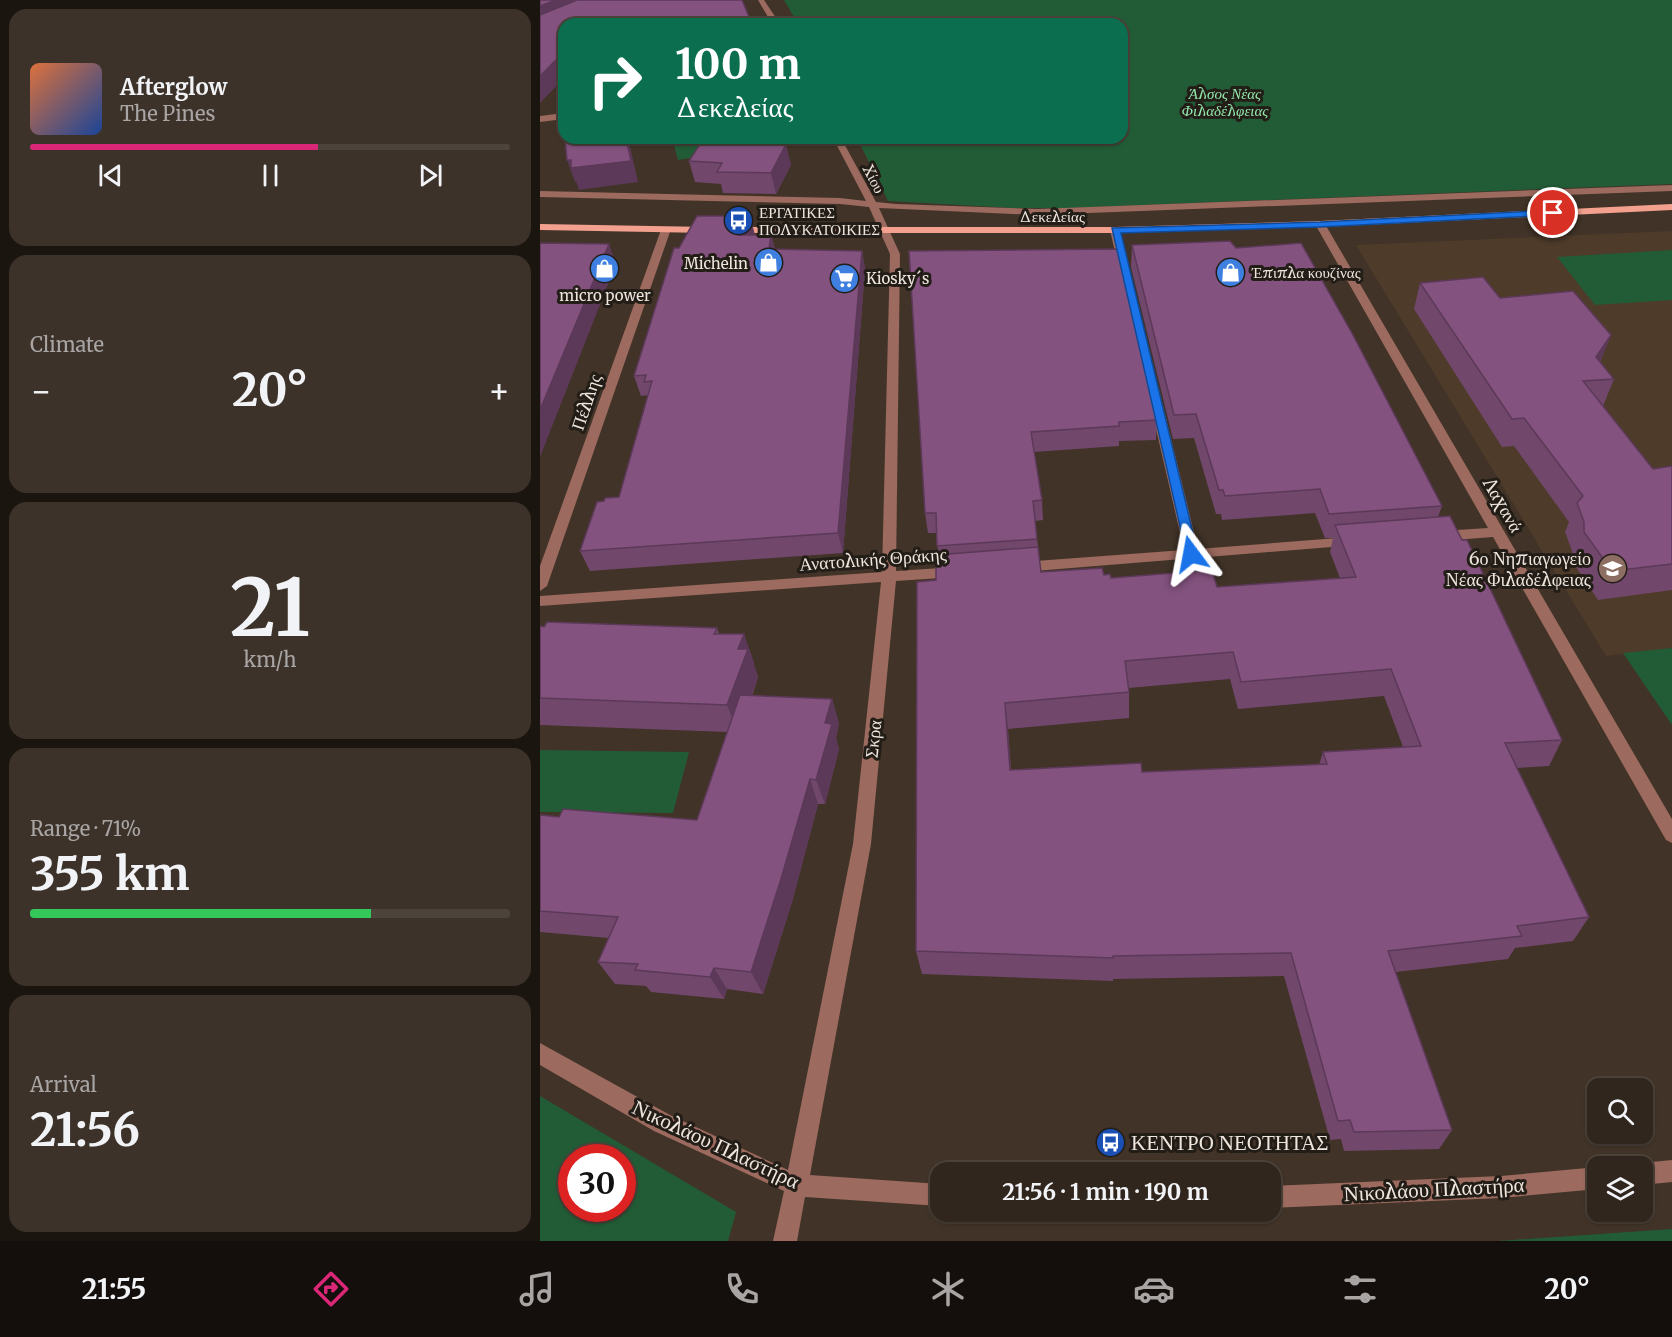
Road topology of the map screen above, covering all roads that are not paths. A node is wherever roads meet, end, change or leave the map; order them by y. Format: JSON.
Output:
{"nodes":[{"id":1,"x":761,"y":0,"type":"edge"},
{"id":2,"x":772,"y":18,"type":"edge"},
{"id":3,"x":558,"y":117,"type":"edge"},
{"id":4,"x":540,"y":119,"type":"edge"},
{"id":5,"x":840,"y":144,"type":"edge"},
{"id":6,"x":1672,"y":188,"type":"edge"},
{"id":7,"x":540,"y":194,"type":"edge"},
{"id":8,"x":870,"y":204,"type":"junction"},
{"id":9,"x":1672,"y":207,"type":"edge"},
{"id":10,"x":1320,"y":224,"type":"junction"},
{"id":11,"x":540,"y":227,"type":"edge"},
{"id":12,"x":666,"y":229,"type":"junction"},
{"id":13,"x":1115,"y":230,"type":"junction"},
{"id":14,"x":887,"y":232,"type":"junction"},
{"id":15,"x":1496,"y":532,"type":"junction"},
{"id":16,"x":1426,"y":537,"type":"edge"},
{"id":17,"x":1367,"y":541,"type":"edge"},
{"id":18,"x":1191,"y":554,"type":"junction"},
{"id":19,"x":1005,"y":568,"type":"edge"},
{"id":20,"x":970,"y":571,"type":"edge"},
{"id":21,"x":889,"y":578,"type":"junction"},
{"id":22,"x":540,"y":586,"type":"edge"},
{"id":23,"x":540,"y":600,"type":"edge"},
{"id":24,"x":1672,"y":835,"type":"edge"},
{"id":25,"x":540,"y":1053,"type":"edge"},
{"id":26,"x":1672,"y":1171,"type":"edge"},
{"id":27,"x":1653,"y":1173,"type":"edge"},
{"id":28,"x":1587,"y":1179,"type":"edge"},
{"id":29,"x":795,"y":1185,"type":"junction"},
{"id":30,"x":930,"y":1194,"type":"edge"},
{"id":31,"x":1281,"y":1197,"type":"edge"},
{"id":32,"x":785,"y":1241,"type":"edge"}],
"edges":[{"from":1,"to":2,"type":"street"},
{"from":3,"to":4,"type":"street"},
{"from":5,"to":8,"type":"street","name":"Χίου"},
{"from":6,"to":8,"type":"street"},
{"from":7,"to":8,"type":"street"},
{"from":8,"to":14,"type":"street","name":"Χίου"},
{"from":9,"to":10,"type":"main road","name":"Δεκελείας"},
{"from":10,"to":13,"type":"main road","name":"Δεκελείας"},
{"from":10,"to":15,"type":"street","name":"Λαχανά"},
{"from":11,"to":12,"type":"main road","name":"Δεκελείας"},
{"from":12,"to":14,"type":"main road","name":"Δεκελείας"},
{"from":12,"to":22,"type":"street","name":"Πέλλης"},
{"from":13,"to":14,"type":"main road","name":"Δεκελείας"},
{"from":13,"to":18,"type":"street"},
{"from":14,"to":21,"type":"street","name":"Σκρα"},
{"from":15,"to":16,"type":"street"},
{"from":15,"to":24,"type":"street","name":"Λαχανά"},
{"from":17,"to":18,"type":"street"},
{"from":18,"to":19,"type":"street"},
{"from":20,"to":21,"type":"street","name":"Ανατολικής Θράκης"},
{"from":21,"to":23,"type":"street","name":"Ανατολικής Θράκης"},
{"from":21,"to":29,"type":"street","name":"Σκρα"},
{"from":25,"to":29,"type":"street","name":"Νικολάου Πλαστήρα"},
{"from":26,"to":27,"type":"street"},
{"from":28,"to":31,"type":"street","name":"Νικολάου Πλαστήρα"},
{"from":29,"to":30,"type":"street","name":"Νικολάου Πλαστήρα"},
{"from":29,"to":32,"type":"street","name":"Σκρα"}]}
